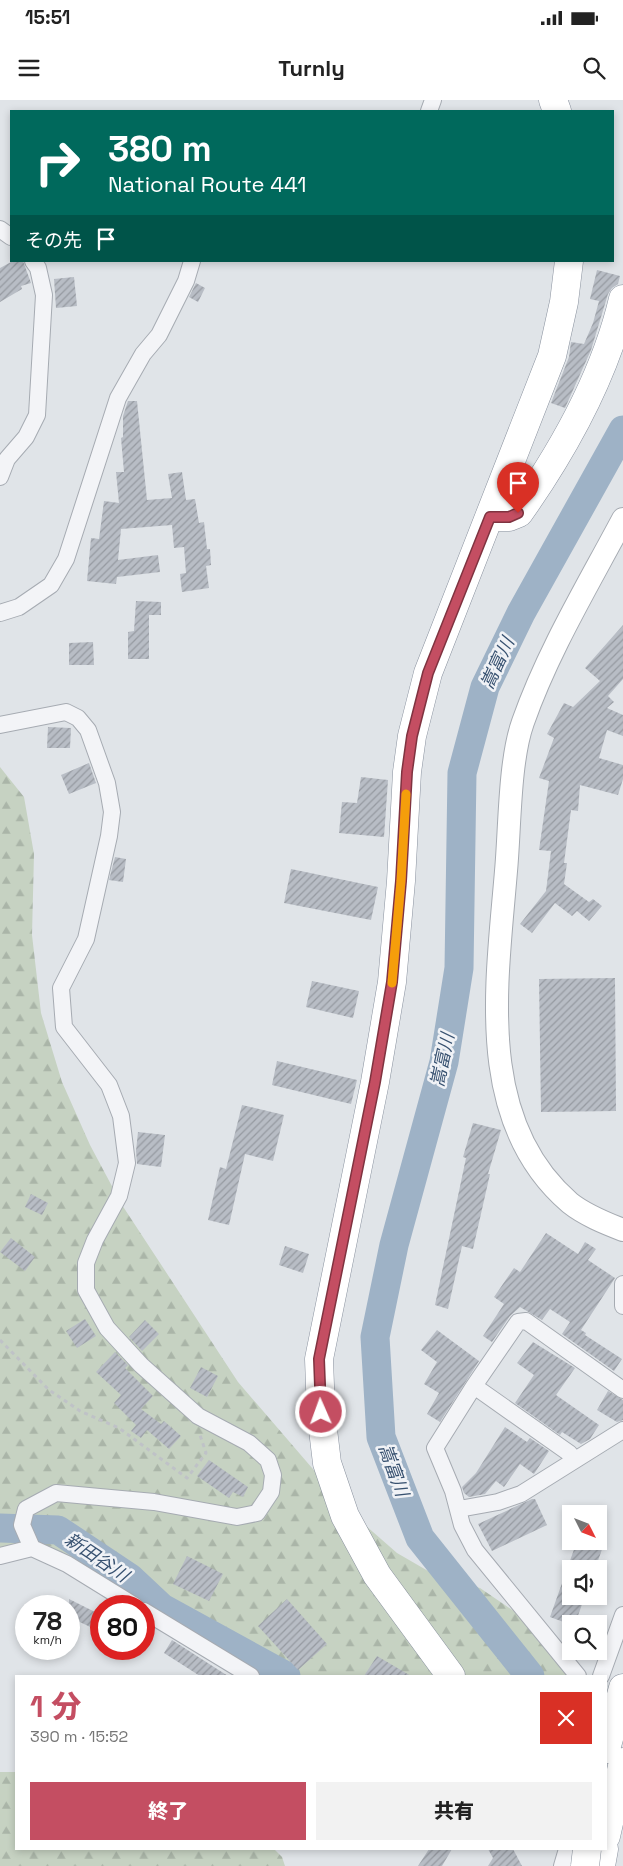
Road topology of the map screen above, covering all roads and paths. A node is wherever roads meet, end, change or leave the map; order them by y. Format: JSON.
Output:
{"nodes":[{"id":1,"x":34,"y":262,"type":"edge"},
{"id":2,"x":192,"y":262,"type":"edge"},
{"id":3,"x":569,"y":262,"type":"edge"},
{"id":4,"x":623,"y":299,"type":"edge"},
{"id":5,"x":0,"y":477,"type":"edge"},
{"id":6,"x":490,"y":517,"type":"junction"},
{"id":7,"x":623,"y":519,"type":"edge"},
{"id":8,"x":0,"y":613,"type":"edge"},
{"id":9,"x":0,"y":725,"type":"edge"},
{"id":10,"x":623,"y":1230,"type":"edge"},
{"id":11,"x":623,"y":1284,"type":"edge"},
{"id":12,"x":623,"y":1306,"type":"edge"},
{"id":13,"x":0,"y":1340,"type":"edge"},
{"id":14,"x":474,"y":1386,"type":"junction"},
{"id":15,"x":623,"y":1390,"type":"edge"},
{"id":16,"x":198,"y":1416,"type":"junction"},
{"id":17,"x":623,"y":1430,"type":"edge"},
{"id":18,"x":575,"y":1460,"type":"junction"},
{"id":19,"x":459,"y":1508,"type":"junction"},
{"id":20,"x":32,"y":1548,"type":"junction"},
{"id":21,"x":0,"y":1556,"type":"edge"},
{"id":22,"x":117,"y":1595,"type":"edge"},
{"id":23,"x":623,"y":1615,"type":"edge"},
{"id":24,"x":155,"y":1619,"type":"edge"},
{"id":25,"x":249,"y":1675,"type":"edge"},
{"id":26,"x":449,"y":1675,"type":"edge"},
{"id":27,"x":577,"y":1675,"type":"edge"},
{"id":28,"x":601,"y":1675,"type":"edge"},
{"id":29,"x":615,"y":1698,"type":"edge"},
{"id":30,"x":607,"y":1744,"type":"edge"},
{"id":31,"x":623,"y":1762,"type":"edge"},
{"id":32,"x":607,"y":1832,"type":"edge"},
{"id":33,"x":567,"y":1850,"type":"edge"},
{"id":34,"x":578,"y":1850,"type":"edge"},
{"id":35,"x":587,"y":1850,"type":"edge"},
{"id":36,"x":604,"y":1850,"type":"edge"},
{"id":37,"x":562,"y":1866,"type":"edge"},
{"id":38,"x":587,"y":1866,"type":"edge"},
{"id":39,"x":601,"y":1866,"type":"edge"}],
"edges":[{"from":1,"to":5,"type":"street"},
{"from":2,"to":8,"type":"street"},
{"from":3,"to":6,"type":"highway"},
{"from":4,"to":6,"type":"highway"},
{"from":6,"to":26,"type":"highway"},
{"from":7,"to":10,"type":"street"},
{"from":9,"to":16,"type":"street"},
{"from":11,"to":12,"type":"street"},
{"from":13,"to":16,"type":"path"},
{"from":14,"to":15,"type":"street"},
{"from":14,"to":18,"type":"street"},
{"from":14,"to":19,"type":"street"},
{"from":16,"to":20,"type":"street"},
{"from":17,"to":18,"type":"street"},
{"from":18,"to":19,"type":"street"},
{"from":19,"to":27,"type":"street"},
{"from":20,"to":21,"type":"street"},
{"from":20,"to":22,"type":"street"},
{"from":23,"to":28,"type":"street"},
{"from":24,"to":25,"type":"street"},
{"from":29,"to":30,"type":"highway"},
{"from":31,"to":32,"type":"highway"},
{"from":33,"to":37,"type":"street"},
{"from":34,"to":38,"type":"highway"},
{"from":35,"to":38,"type":"highway","bridge":true},
{"from":36,"to":39,"type":"highway"}]}
